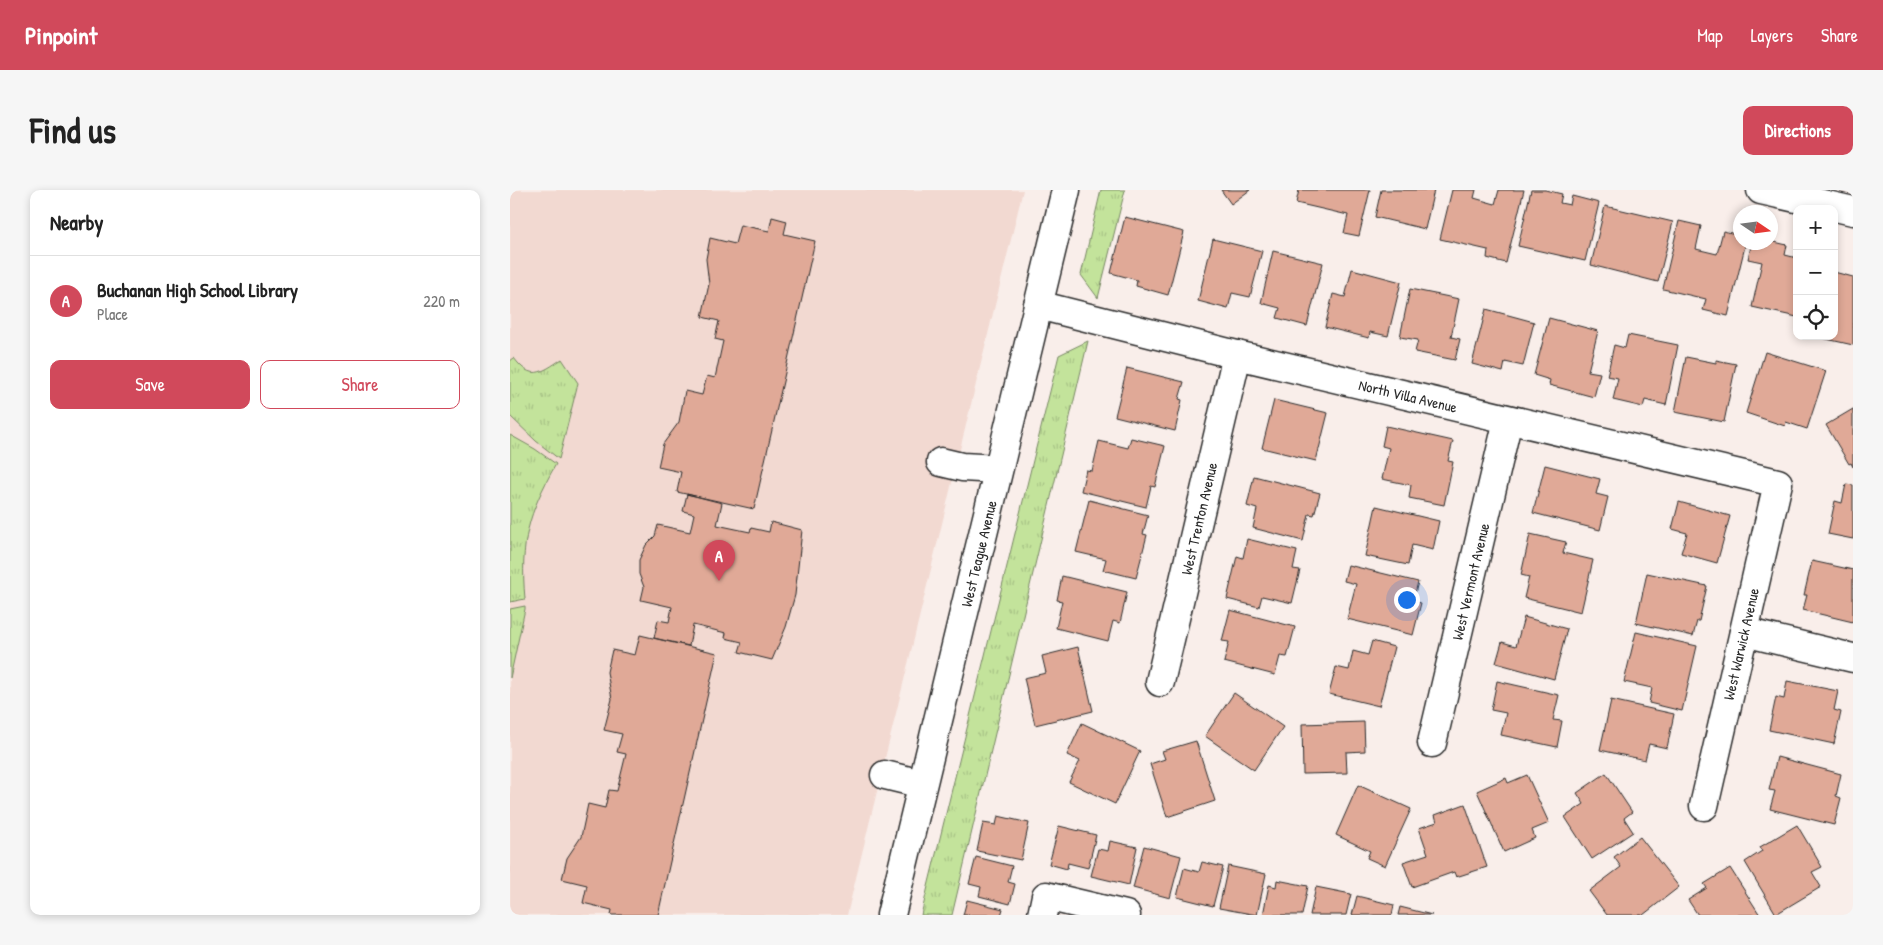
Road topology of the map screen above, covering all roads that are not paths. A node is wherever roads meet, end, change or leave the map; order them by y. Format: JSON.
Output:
{"nodes":[{"id":1,"x":1066,"y":190,"type":"edge"},
{"id":2,"x":1762,"y":190,"type":"edge"},
{"id":3,"x":1853,"y":211,"type":"edge"},
{"id":4,"x":1038,"y":304,"type":"junction"},
{"id":5,"x":1237,"y":355,"type":"junction"},
{"id":6,"x":1508,"y":420,"type":"junction"},
{"id":7,"x":941,"y":462,"type":"dead end"},
{"id":8,"x":998,"y":469,"type":"junction"},
{"id":9,"x":1778,"y":483,"type":"joint"},
{"id":10,"x":1744,"y":632,"type":"junction"},
{"id":11,"x":1853,"y":658,"type":"edge"},
{"id":12,"x":1160,"y":682,"type":"dead end"},
{"id":13,"x":1432,"y":743,"type":"dead end"},
{"id":14,"x":885,"y":775,"type":"dead end"},
{"id":15,"x":922,"y":784,"type":"junction"},
{"id":16,"x":1704,"y":806,"type":"dead end"},
{"id":17,"x":1044,"y":906,"type":"edge"},
{"id":18,"x":891,"y":915,"type":"edge"},
{"id":19,"x":1126,"y":915,"type":"edge"}],
"edges":[{"from":1,"to":4,"type":"street","name":"West Teague Avenue"},
{"from":2,"to":3,"type":"street"},
{"from":4,"to":5,"type":"street","name":"North Villa Avenue"},
{"from":4,"to":8,"type":"street","name":"West Teague Avenue"},
{"from":5,"to":6,"type":"street","name":"North Villa Avenue"},
{"from":5,"to":12,"type":"street","name":"West Trenton Avenue"},
{"from":6,"to":9,"type":"street","name":"North Villa Avenue"},
{"from":6,"to":13,"type":"street","name":"West Vermont Avenue"},
{"from":7,"to":8,"type":"street"},
{"from":8,"to":15,"type":"street","name":"West Teague Avenue"},
{"from":9,"to":10,"type":"street","name":"West Warwick Avenue"},
{"from":10,"to":11,"type":"street"},
{"from":10,"to":16,"type":"street","name":"West Warwick Avenue"},
{"from":14,"to":15,"type":"street"},
{"from":15,"to":18,"type":"street","name":"West Teague Avenue"},
{"from":17,"to":19,"type":"street"}]}
